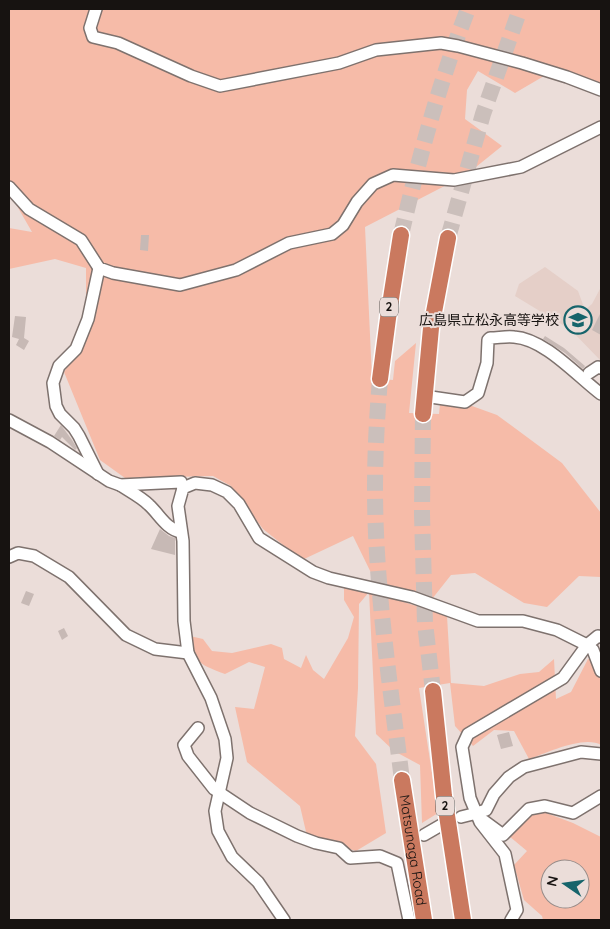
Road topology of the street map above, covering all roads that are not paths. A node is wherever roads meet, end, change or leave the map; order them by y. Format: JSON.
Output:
{"nodes":[{"id":1,"x":96,"y":9,"type":"edge"},
{"id":2,"x":601,"y":90,"type":"edge"},
{"id":3,"x":601,"y":127,"type":"edge"},
{"id":4,"x":9,"y":187,"type":"edge"},
{"id":5,"x":401,"y":235,"type":"tunnel mouth"},
{"id":6,"x":448,"y":238,"type":"tunnel mouth"},
{"id":7,"x":99,"y":268,"type":"junction"},
{"id":8,"x":601,"y":368,"type":"edge"},
{"id":9,"x":589,"y":373,"type":"dead end"},
{"id":10,"x":380,"y":379,"type":"tunnel mouth"},
{"id":11,"x":601,"y":394,"type":"edge"},
{"id":12,"x":424,"y":396,"type":"junction"},
{"id":13,"x":423,"y":414,"type":"tunnel mouth"},
{"id":14,"x":9,"y":420,"type":"edge"},
{"id":15,"x":98,"y":474,"type":"junction"},
{"id":16,"x":120,"y":485,"type":"junction"},
{"id":17,"x":183,"y":488,"type":"junction"},
{"id":18,"x":181,"y":532,"type":"junction"},
{"id":19,"x":9,"y":557,"type":"edge"},
{"id":20,"x":601,"y":636,"type":"edge"},
{"id":21,"x":587,"y":645,"type":"junction"},
{"id":22,"x":188,"y":653,"type":"junction"},
{"id":23,"x":601,"y":671,"type":"edge"},
{"id":24,"x":433,"y":691,"type":"tunnel mouth"},
{"id":25,"x":198,"y":728,"type":"dead end"},
{"id":26,"x":601,"y":754,"type":"edge"},
{"id":27,"x":402,"y":780,"type":"tunnel mouth"},
{"id":28,"x":219,"y":792,"type":"junction"},
{"id":29,"x":601,"y":796,"type":"edge"},
{"id":30,"x":477,"y":813,"type":"junction"},
{"id":31,"x":461,"y":816,"type":"dead end"},
{"id":32,"x":443,"y":824,"type":"dead end"},
{"id":33,"x":424,"y":835,"type":"dead end"},
{"id":34,"x":284,"y":920,"type":"edge"},
{"id":35,"x":409,"y":920,"type":"edge"},
{"id":36,"x":424,"y":920,"type":"edge"},
{"id":37,"x":463,"y":920,"type":"edge"},
{"id":38,"x":512,"y":920,"type":"edge"}],
"edges":[{"from":1,"to":2,"type":"street"},
{"from":3,"to":7,"type":"street"},
{"from":4,"to":7,"type":"street"},
{"from":5,"to":10,"type":"highway","number":"2"},
{"from":6,"to":12,"type":"highway"},
{"from":7,"to":15,"type":"street"},
{"from":8,"to":9,"type":"street"},
{"from":11,"to":12,"type":"street"},
{"from":12,"to":13,"type":"highway"},
{"from":14,"to":15,"type":"street"},
{"from":15,"to":16,"type":"street"},
{"from":16,"to":17,"type":"street"},
{"from":16,"to":18,"type":"street"},
{"from":17,"to":18,"type":"street"},
{"from":17,"to":21,"type":"street"},
{"from":18,"to":22,"type":"street"},
{"from":19,"to":22,"type":"street"},
{"from":20,"to":21,"type":"street"},
{"from":21,"to":23,"type":"street"},
{"from":21,"to":30,"type":"street"},
{"from":22,"to":28,"type":"street"},
{"from":24,"to":37,"type":"highway","number":"2"},
{"from":25,"to":28,"type":"street"},
{"from":26,"to":30,"type":"street"},
{"from":27,"to":36,"type":"highway","name":"Matsunaga Road"},
{"from":28,"to":34,"type":"street"},
{"from":28,"to":35,"type":"street"},
{"from":29,"to":30,"type":"street"},
{"from":30,"to":31,"type":"street"},
{"from":30,"to":38,"type":"street"},
{"from":32,"to":33,"type":"street"}]}
